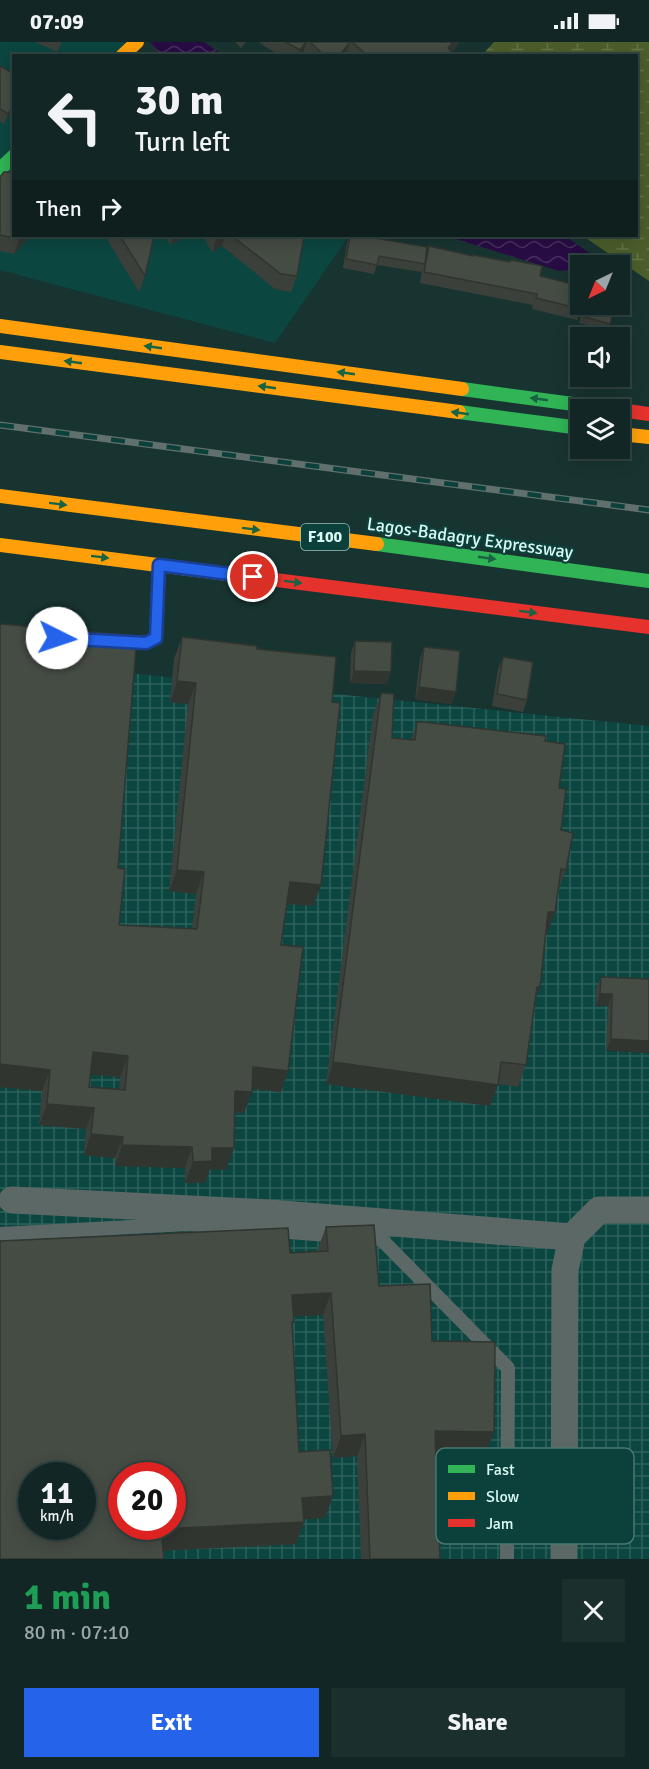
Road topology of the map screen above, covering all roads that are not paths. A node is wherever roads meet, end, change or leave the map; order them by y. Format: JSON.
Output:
{"nodes":[{"id":1,"x":112,"y":42,"type":"edge"},
{"id":2,"x":129,"y":50,"type":"edge"},
{"id":3,"x":12,"y":158,"type":"edge"},
{"id":4,"x":0,"y":169,"type":"edge"},
{"id":5,"x":0,"y":326,"type":"edge"},
{"id":6,"x":0,"y":352,"type":"edge"},
{"id":7,"x":570,"y":403,"type":"edge"},
{"id":8,"x":630,"y":411,"type":"edge"},
{"id":9,"x":649,"y":414,"type":"edge"},
{"id":10,"x":570,"y":427,"type":"edge"},
{"id":11,"x":630,"y":435,"type":"edge"},
{"id":12,"x":649,"y":437,"type":"edge"},
{"id":13,"x":0,"y":496,"type":"edge"},
{"id":14,"x":0,"y":545,"type":"edge"},
{"id":15,"x":159,"y":565,"type":"junction"},
{"id":16,"x":649,"y":581,"type":"edge"},
{"id":17,"x":649,"y":627,"type":"edge"},
{"id":18,"x":102,"y":640,"type":"edge"},
{"id":19,"x":12,"y":1200,"type":"dead end"},
{"id":20,"x":649,"y":1210,"type":"edge"},
{"id":21,"x":0,"y":1234,"type":"edge"},
{"id":22,"x":572,"y":1237,"type":"junction"},
{"id":23,"x":508,"y":1448,"type":"edge"},
{"id":24,"x":564,"y":1448,"type":"edge"},
{"id":25,"x":507,"y":1544,"type":"edge"},
{"id":26,"x":564,"y":1544,"type":"edge"},
{"id":27,"x":507,"y":1559,"type":"edge"},
{"id":28,"x":564,"y":1559,"type":"edge"}],
"edges":[{"from":1,"to":2,"type":"lane"},
{"from":3,"to":4,"type":"main road"},
{"from":7,"to":5,"type":"main road","one_way":true},
{"from":10,"to":6,"type":"main road","one_way":true},
{"from":8,"to":9,"type":"main road"},
{"from":11,"to":12,"type":"main road"},
{"from":13,"to":16,"type":"main road","name":"Lagos-Badagry Expressway","number":"F100","one_way":true},
{"from":14,"to":15,"type":"main road","one_way":true},
{"from":15,"to":17,"type":"main road","one_way":true},
{"from":15,"to":18,"type":"lane"},
{"from":19,"to":22,"type":"street"},
{"from":20,"to":22,"type":"street"},
{"from":21,"to":23,"type":"lane"},
{"from":22,"to":24,"type":"street"},
{"from":25,"to":27,"type":"lane"},
{"from":26,"to":28,"type":"street"}]}
